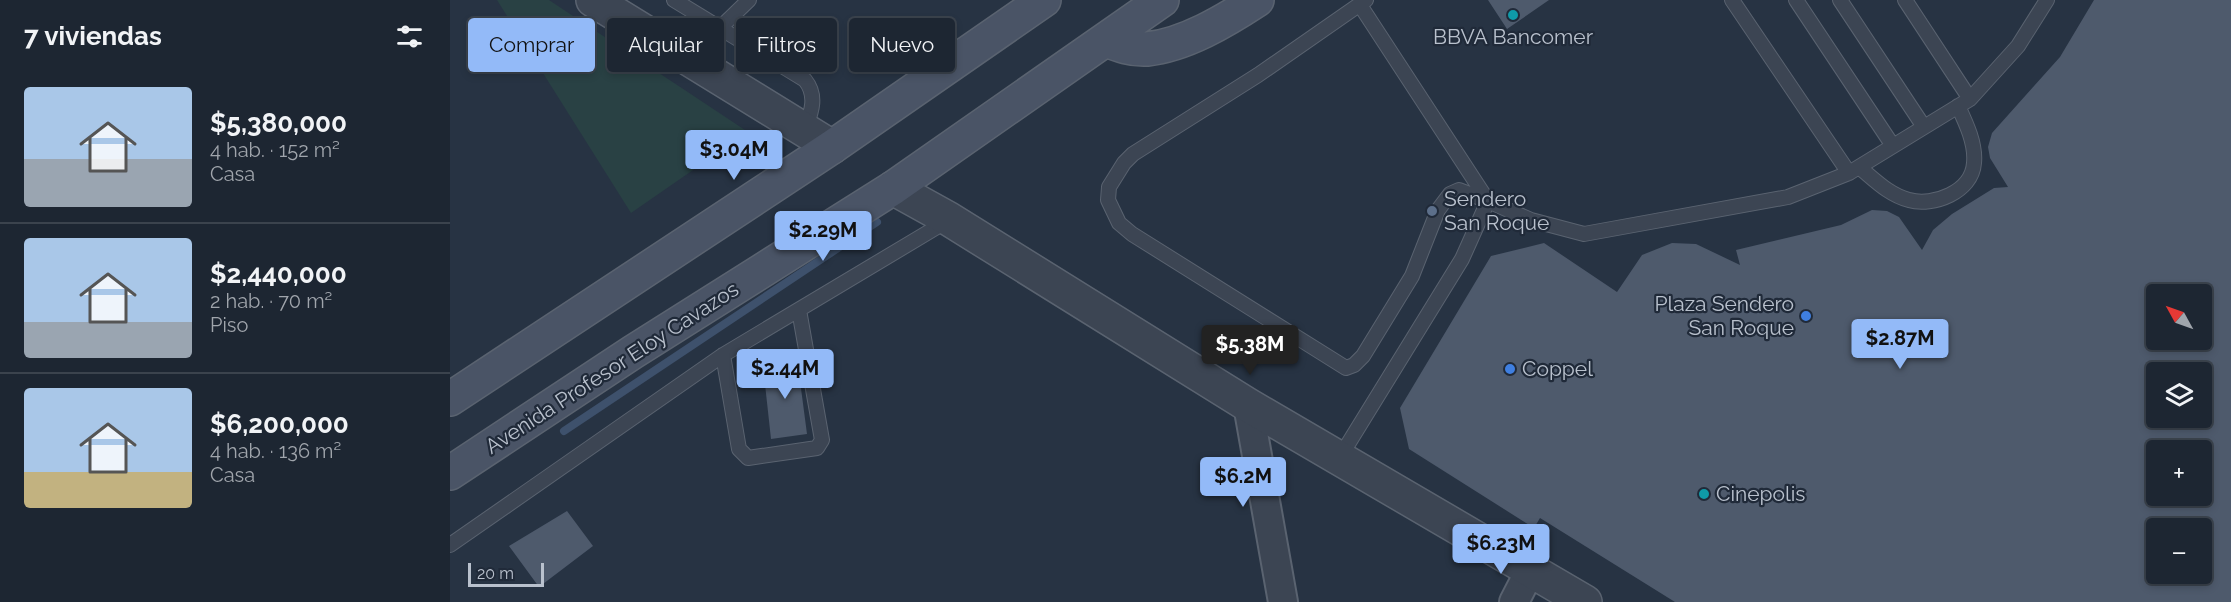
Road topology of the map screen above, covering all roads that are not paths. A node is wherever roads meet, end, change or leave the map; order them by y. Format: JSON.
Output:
{"nodes":[{"id":1,"x":593,"y":0,"type":"edge"},
{"id":2,"x":674,"y":0,"type":"edge"},
{"id":3,"x":748,"y":0,"type":"edge"},
{"id":4,"x":1044,"y":0,"type":"edge"},
{"id":5,"x":1162,"y":0,"type":"edge"},
{"id":6,"x":1257,"y":0,"type":"edge"},
{"id":7,"x":1732,"y":0,"type":"edge"},
{"id":8,"x":1796,"y":0,"type":"edge"},
{"id":9,"x":1840,"y":0,"type":"edge"},
{"id":10,"x":1905,"y":0,"type":"edge"},
{"id":11,"x":2047,"y":0,"type":"edge"},
{"id":12,"x":1363,"y":2,"type":"edge"},
{"id":13,"x":705,"y":18,"type":"edge"},
{"id":14,"x":724,"y":24,"type":"edge"},
{"id":15,"x":724,"y":29,"type":"edge"},
{"id":16,"x":1106,"y":40,"type":"junction"},
{"id":17,"x":1964,"y":102,"type":"junction"},
{"id":18,"x":1924,"y":127,"type":"junction"},
{"id":19,"x":818,"y":139,"type":"junction"},
{"id":20,"x":1893,"y":146,"type":"junction"},
{"id":21,"x":1854,"y":170,"type":"junction"},
{"id":22,"x":893,"y":188,"type":"junction"},
{"id":23,"x":1488,"y":201,"type":"junction"},
{"id":24,"x":949,"y":219,"type":"junction"},
{"id":25,"x":799,"y":310,"type":"junction"},
{"id":26,"x":723,"y":356,"type":"junction"},
{"id":27,"x":450,"y":399,"type":"edge"},
{"id":28,"x":1248,"y":405,"type":"junction"},
{"id":29,"x":1340,"y":457,"type":"junction"},
{"id":30,"x":450,"y":473,"type":"edge"},
{"id":31,"x":450,"y":545,"type":"edge"},
{"id":32,"x":1531,"y":569,"type":"junction"},
{"id":33,"x":1282,"y":602,"type":"edge"},
{"id":34,"x":1514,"y":602,"type":"edge"},
{"id":35,"x":1585,"y":602,"type":"edge"}],
"edges":[{"from":1,"to":19,"type":"street"},
{"from":2,"to":13,"type":"lane"},
{"from":3,"to":14,"type":"lane"},
{"from":4,"to":19,"type":"main road"},
{"from":5,"to":16,"type":"main road","name":"Avenida Profesor Eloy Cavazos"},
{"from":6,"to":16,"type":"main road"},
{"from":7,"to":21,"type":"lane"},
{"from":8,"to":20,"type":"lane"},
{"from":9,"to":18,"type":"lane"},
{"from":10,"to":17,"type":"lane"},
{"from":11,"to":17,"type":"lane"},
{"from":12,"to":23,"type":"lane"},
{"from":12,"to":23,"type":"lane"},
{"from":15,"to":19,"type":"lane"},
{"from":16,"to":22,"type":"main road","name":"Avenida Profesor Eloy Cavazos"},
{"from":17,"to":18,"type":"lane"},
{"from":17,"to":21,"type":"lane"},
{"from":18,"to":20,"type":"lane"},
{"from":19,"to":27,"type":"main road"},
{"from":20,"to":21,"type":"lane"},
{"from":21,"to":23,"type":"lane"},
{"from":22,"to":24,"type":"street"},
{"from":22,"to":30,"type":"main road","name":"Avenida Profesor Eloy Cavazos"},
{"from":23,"to":29,"type":"lane"},
{"from":24,"to":25,"type":"lane"},
{"from":24,"to":28,"type":"street"},
{"from":25,"to":26,"type":"lane"},
{"from":25,"to":26,"type":"lane"},
{"from":26,"to":31,"type":"lane"},
{"from":28,"to":29,"type":"street"},
{"from":28,"to":33,"type":"street"},
{"from":29,"to":32,"type":"street"},
{"from":32,"to":34,"type":"street"},
{"from":32,"to":35,"type":"street"}]}
